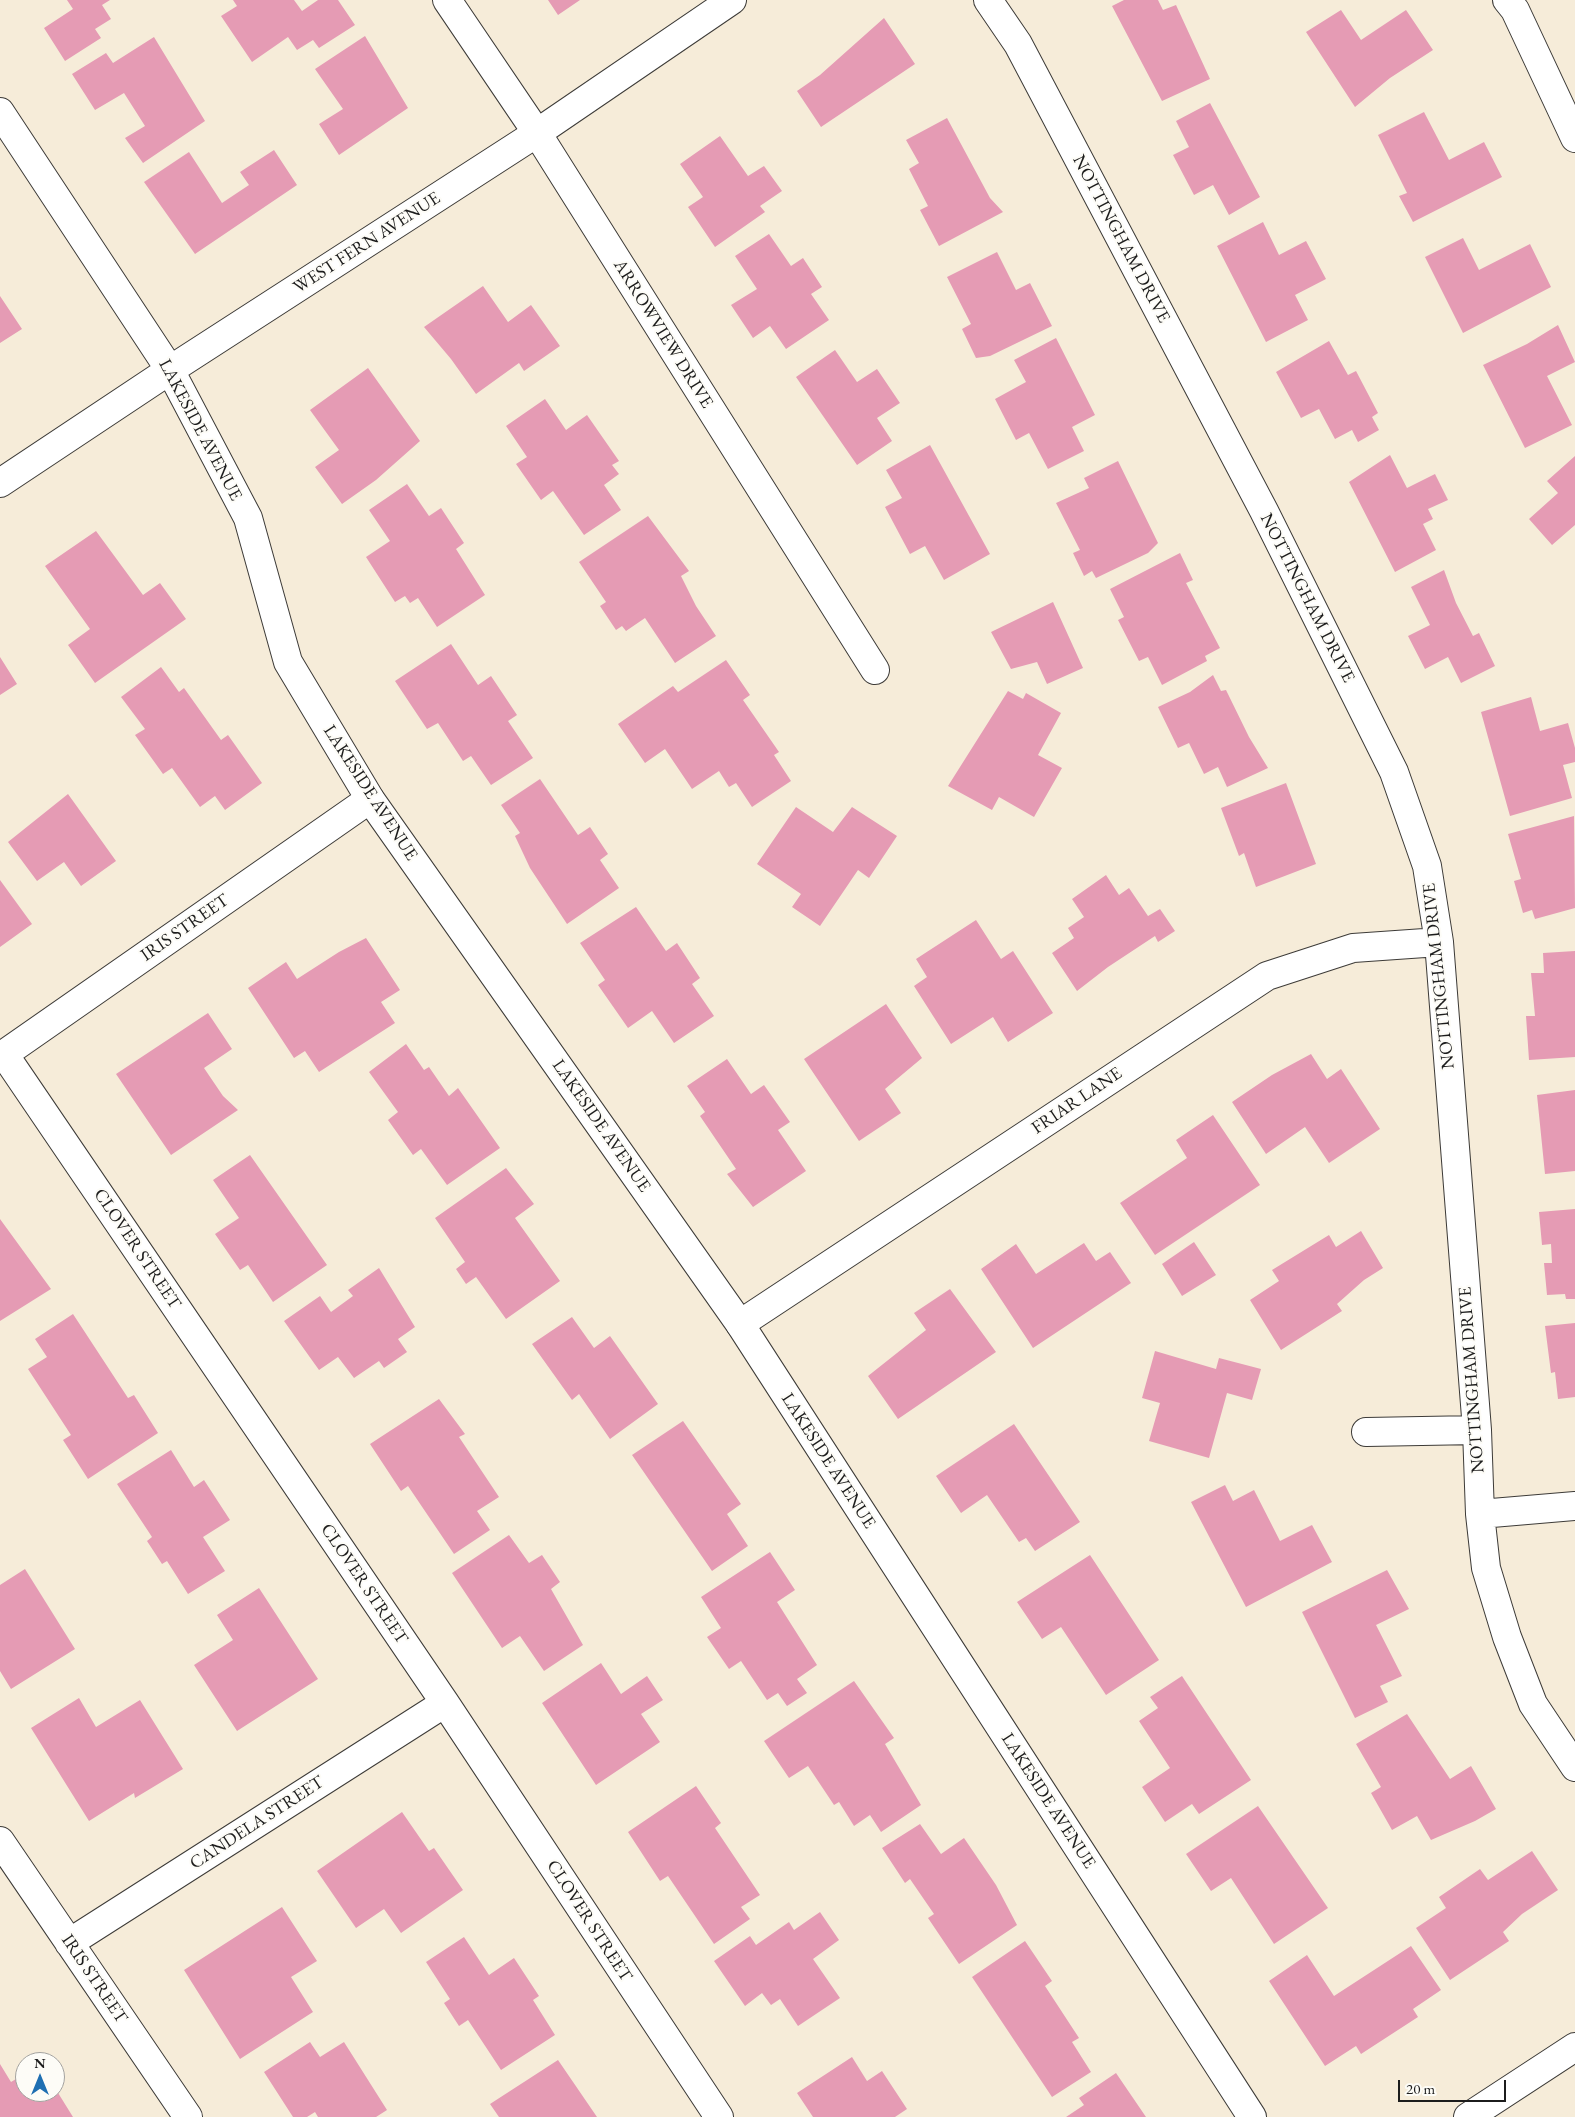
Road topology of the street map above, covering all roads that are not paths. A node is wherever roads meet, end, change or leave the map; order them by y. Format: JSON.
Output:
{"nodes":[{"id":1,"x":447,"y":0,"type":"edge"},
{"id":2,"x":732,"y":0,"type":"edge"},
{"id":3,"x":988,"y":0,"type":"edge"},
{"id":4,"x":1508,"y":0,"type":"edge"},
{"id":5,"x":0,"y":112,"type":"edge"},
{"id":6,"x":536,"y":133,"type":"junction"},
{"id":7,"x":1575,"y":138,"type":"edge"},
{"id":8,"x":170,"y":370,"type":"junction"},
{"id":9,"x":0,"y":484,"type":"edge"},
{"id":10,"x":875,"y":670,"type":"dead end"},
{"id":11,"x":370,"y":799,"type":"junction"},
{"id":12,"x":1439,"y":942,"type":"junction"},
{"id":13,"x":2,"y":1056,"type":"edge"},
{"id":14,"x":740,"y":1324,"type":"junction"},
{"id":15,"x":1477,"y":1430,"type":"junction"},
{"id":16,"x":1366,"y":1432,"type":"dead end"},
{"id":17,"x":1575,"y":1506,"type":"edge"},
{"id":18,"x":1480,"y":1514,"type":"junction"},
{"id":19,"x":445,"y":1702,"type":"junction"},
{"id":20,"x":1575,"y":1767,"type":"edge"},
{"id":21,"x":0,"y":1841,"type":"edge"},
{"id":22,"x":69,"y":1943,"type":"junction"},
{"id":23,"x":1575,"y":2047,"type":"edge"},
{"id":24,"x":188,"y":2117,"type":"edge"},
{"id":25,"x":719,"y":2117,"type":"edge"},
{"id":26,"x":1252,"y":2117,"type":"edge"},
{"id":27,"x":1468,"y":2117,"type":"edge"}],
"edges":[{"from":1,"to":6,"type":"street","name":"ARROWVIEW DRIVE"},
{"from":2,"to":6,"type":"street","name":"WEST FERN AVENUE"},
{"from":3,"to":12,"type":"street","name":"NOTTINGHAM DRIVE"},
{"from":4,"to":7,"type":"street"},
{"from":5,"to":8,"type":"street","name":"LAKESIDE AVENUE"},
{"from":6,"to":8,"type":"street","name":"WEST FERN AVENUE"},
{"from":6,"to":10,"type":"street","name":"ARROWVIEW DRIVE"},
{"from":8,"to":9,"type":"street","name":"WEST FERN AVENUE"},
{"from":8,"to":11,"type":"street","name":"LAKESIDE AVENUE"},
{"from":11,"to":13,"type":"street","name":"IRIS STREET"},
{"from":11,"to":14,"type":"street","name":"LAKESIDE AVENUE"},
{"from":12,"to":14,"type":"street","name":"FRIAR LANE"},
{"from":12,"to":15,"type":"street","name":"NOTTINGHAM DRIVE"},
{"from":13,"to":19,"type":"street","name":"CLOVER STREET"},
{"from":14,"to":26,"type":"street","name":"LAKESIDE AVENUE"},
{"from":15,"to":16,"type":"street"},
{"from":15,"to":18,"type":"street","name":"NOTTINGHAM DRIVE"},
{"from":17,"to":18,"type":"street"},
{"from":18,"to":20,"type":"street","name":"NOTTINGHAM DRIVE"},
{"from":19,"to":22,"type":"street","name":"CANDELA STREET"},
{"from":19,"to":25,"type":"street","name":"CLOVER STREET"},
{"from":21,"to":22,"type":"street","name":"IRIS STREET"},
{"from":22,"to":24,"type":"street","name":"IRIS STREET"},
{"from":23,"to":27,"type":"street"}]}
